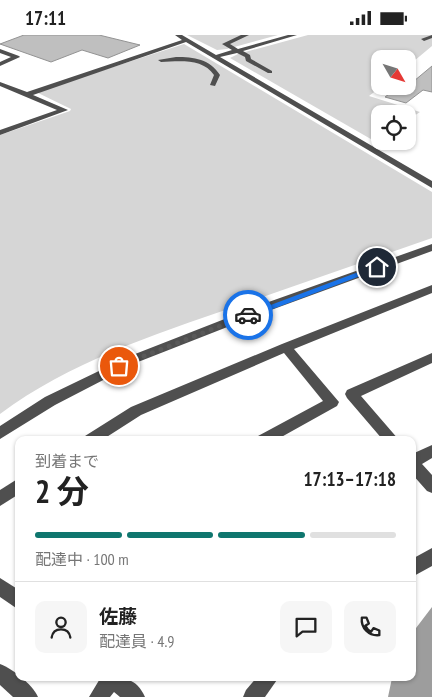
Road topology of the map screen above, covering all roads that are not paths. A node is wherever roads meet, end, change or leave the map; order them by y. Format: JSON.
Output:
{"nodes":[{"id":1,"x":178,"y":35,"type":"edge"},
{"id":2,"x":243,"y":35,"type":"edge"},
{"id":3,"x":294,"y":35,"type":"edge"},
{"id":4,"x":432,"y":37,"type":"edge"},
{"id":5,"x":424,"y":39,"type":"dead end"},
{"id":6,"x":187,"y":40,"type":"junction"},
{"id":7,"x":0,"y":51,"type":"edge"},
{"id":8,"x":215,"y":57,"type":"junction"},
{"id":9,"x":245,"y":58,"type":"junction"},
{"id":10,"x":161,"y":60,"type":"dead end"},
{"id":11,"x":1,"y":63,"type":"edge"},
{"id":12,"x":216,"y":68,"type":"junction"},
{"id":13,"x":270,"y":72,"type":"dead end"},
{"id":14,"x":0,"y":84,"type":"edge"},
{"id":15,"x":213,"y":85,"type":"dead end"},
{"id":16,"x":26,"y":95,"type":"junction"},
{"id":17,"x":0,"y":133,"type":"edge"},
{"id":18,"x":432,"y":185,"type":"edge"},
{"id":19,"x":432,"y":247,"type":"edge"},
{"id":20,"x":432,"y":289,"type":"edge"},
{"id":21,"x":286,"y":347,"type":"junction"},
{"id":22,"x":432,"y":358,"type":"edge"},
{"id":23,"x":0,"y":433,"type":"edge"},
{"id":24,"x":96,"y":436,"type":"edge"},
{"id":25,"x":270,"y":436,"type":"edge"},
{"id":26,"x":389,"y":436,"type":"edge"},
{"id":27,"x":432,"y":451,"type":"edge"},
{"id":28,"x":416,"y":460,"type":"edge"},
{"id":29,"x":416,"y":467,"type":"edge"},
{"id":30,"x":432,"y":486,"type":"edge"},
{"id":31,"x":15,"y":488,"type":"edge"},
{"id":32,"x":0,"y":499,"type":"edge"},
{"id":33,"x":432,"y":555,"type":"edge"},
{"id":34,"x":416,"y":566,"type":"edge"},
{"id":35,"x":0,"y":586,"type":"edge"},
{"id":36,"x":15,"y":598,"type":"edge"},
{"id":37,"x":0,"y":673,"type":"edge"},
{"id":38,"x":110,"y":681,"type":"edge"},
{"id":39,"x":116,"y":681,"type":"edge"},
{"id":40,"x":266,"y":681,"type":"edge"},
{"id":41,"x":28,"y":697,"type":"edge"},
{"id":42,"x":99,"y":697,"type":"edge"},
{"id":43,"x":135,"y":697,"type":"edge"},
{"id":44,"x":252,"y":697,"type":"edge"}],
"edges":[{"from":1,"to":6,"type":"street"},
{"from":2,"to":9,"type":"street"},
{"from":3,"to":8,"type":"street"},
{"from":4,"to":5,"type":"street"},
{"from":6,"to":8,"type":"street"},
{"from":6,"to":16,"type":"street"},
{"from":7,"to":11,"type":"street"},
{"from":8,"to":18,"type":"street"},
{"from":9,"to":12,"type":"street"},
{"from":9,"to":13,"type":"street"},
{"from":10,"to":12,"type":"street"},
{"from":12,"to":15,"type":"street"},
{"from":14,"to":16,"type":"street"},
{"from":16,"to":17,"type":"street"},
{"from":19,"to":23,"type":"street"},
{"from":20,"to":21,"type":"street"},
{"from":21,"to":24,"type":"street"},
{"from":21,"to":25,"type":"street"},
{"from":22,"to":26,"type":"street"},
{"from":27,"to":28,"type":"street"},
{"from":29,"to":30,"type":"street"},
{"from":31,"to":32,"type":"street"},
{"from":33,"to":34,"type":"street"},
{"from":35,"to":36,"type":"street"},
{"from":37,"to":41,"type":"street"},
{"from":38,"to":42,"type":"street"},
{"from":39,"to":43,"type":"street"},
{"from":40,"to":44,"type":"street"}]}
